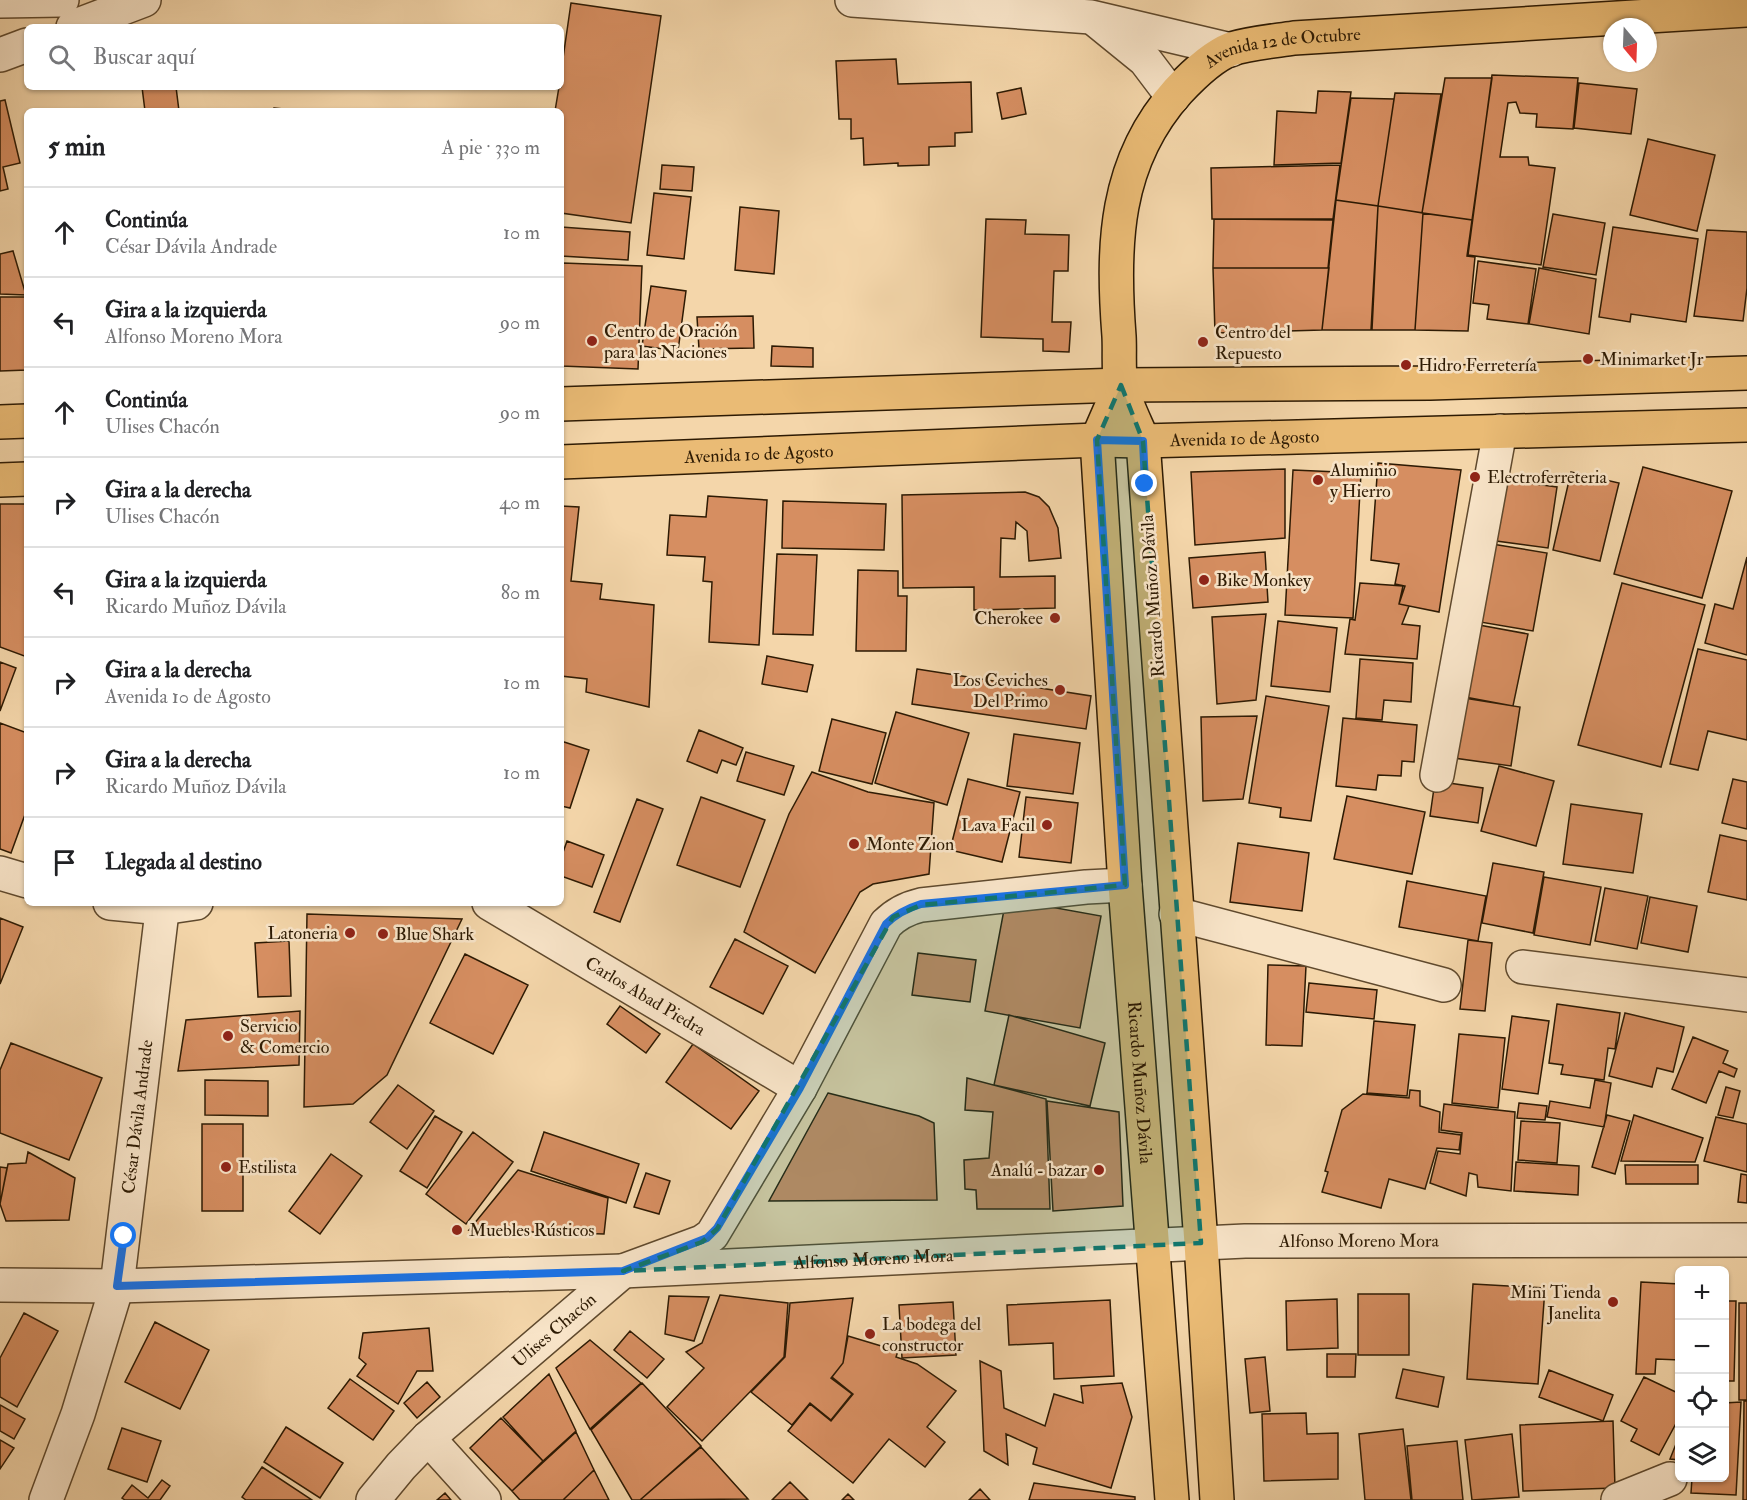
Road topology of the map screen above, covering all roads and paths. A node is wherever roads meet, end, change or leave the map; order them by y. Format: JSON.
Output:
{"nodes":[{"id":1,"x":62,"y":0,"type":"edge"},
{"id":2,"x":144,"y":0,"type":"edge"},
{"id":3,"x":852,"y":0,"type":"edge"},
{"id":4,"x":1742,"y":0,"type":"edge"},
{"id":5,"x":0,"y":1,"type":"edge"},
{"id":6,"x":1747,"y":10,"type":"edge"},
{"id":7,"x":1707,"y":12,"type":"junction"},
{"id":8,"x":1091,"y":16,"type":"junction"},
{"id":9,"x":81,"y":24,"type":"edge"},
{"id":10,"x":24,"y":46,"type":"edge"},
{"id":11,"x":1231,"y":50,"type":"junction"},
{"id":12,"x":0,"y":55,"type":"edge"},
{"id":13,"x":1173,"y":97,"type":"junction"},
{"id":14,"x":1747,"y":373,"type":"edge"},
{"id":15,"x":1121,"y":385,"type":"junction"},
{"id":16,"x":564,"y":404,"type":"edge"},
{"id":17,"x":24,"y":421,"type":"edge"},
{"id":18,"x":0,"y":422,"type":"edge"},
{"id":19,"x":1747,"y":425,"type":"edge"},
{"id":20,"x":1500,"y":431,"type":"junction"},
{"id":21,"x":1097,"y":440,"type":"junction"},
{"id":22,"x":1143,"y":441,"type":"junction"},
{"id":23,"x":564,"y":462,"type":"edge"},
{"id":24,"x":24,"y":479,"type":"edge"},
{"id":25,"x":0,"y":480,"type":"edge"},
{"id":26,"x":1437,"y":776,"type":"dead end"},
{"id":27,"x":0,"y":873,"type":"edge"},
{"id":28,"x":24,"y":880,"type":"edge"},
{"id":29,"x":1125,"y":885,"type":"junction"},
{"id":30,"x":163,"y":906,"type":"edge"},
{"id":31,"x":494,"y":906,"type":"edge"},
{"id":32,"x":1176,"y":914,"type":"junction"},
{"id":33,"x":1523,"y":967,"type":"dead end"},
{"id":34,"x":1444,"y":985,"type":"dead end"},
{"id":35,"x":1747,"y":995,"type":"edge"},
{"id":36,"x":800,"y":1088,"type":"junction"},
{"id":37,"x":1747,"y":1240,"type":"edge"},
{"id":38,"x":1202,"y":1243,"type":"junction"},
{"id":39,"x":1154,"y":1246,"type":"junction"},
{"id":40,"x":623,"y":1271,"type":"junction"},
{"id":41,"x":0,"y":1286,"type":"edge"},
{"id":42,"x":117,"y":1286,"type":"junction"},
{"id":43,"x":428,"y":1438,"type":"junction"},
{"id":44,"x":1670,"y":1479,"type":"dead end"},
{"id":45,"x":46,"y":1500,"type":"edge"},
{"id":46,"x":373,"y":1500,"type":"edge"},
{"id":47,"x":484,"y":1500,"type":"edge"},
{"id":48,"x":1172,"y":1500,"type":"edge"},
{"id":49,"x":1217,"y":1500,"type":"edge"},
{"id":50,"x":1618,"y":1500,"type":"edge"}],
"edges":[{"from":1,"to":5,"type":"street"},
{"from":2,"to":9,"type":"street"},
{"from":3,"to":8,"type":"street"},
{"from":4,"to":7,"type":"main road","name":"Avenida 12 de Octubre"},
{"from":6,"to":7,"type":"main road","name":"Avenida 12 de Octubre"},
{"from":7,"to":11,"type":"main road","name":"Avenida 12 de Octubre"},
{"from":8,"to":11,"type":"street"},
{"from":8,"to":13,"type":"street"},
{"from":10,"to":12,"type":"street"},
{"from":11,"to":13,"type":"main road","name":"Avenida 12 de Octubre"},
{"from":13,"to":15,"type":"main road","name":"Avenida 12 de Octubre"},
{"from":14,"to":15,"type":"main road"},
{"from":15,"to":16,"type":"main road"},
{"from":15,"to":21,"type":"main road","name":"Ricardo Muñoz Dávila"},
{"from":15,"to":22,"type":"main road","name":"Ricardo Muñoz Dávila"},
{"from":17,"to":18,"type":"main road"},
{"from":19,"to":20,"type":"main road","name":"Avenida 10 de Agosto"},
{"from":20,"to":22,"type":"main road","name":"Avenida 10 de Agosto"},
{"from":20,"to":26,"type":"street"},
{"from":21,"to":22,"type":"main road","name":"Avenida 10 de Agosto"},
{"from":21,"to":23,"type":"main road","name":"Avenida 10 de Agosto"},
{"from":21,"to":29,"type":"main road","name":"Ricardo Muñoz Dávila"},
{"from":22,"to":32,"type":"main road","name":"Ricardo Muñoz Dávila"},
{"from":24,"to":25,"type":"main road"},
{"from":27,"to":28,"type":"street"},
{"from":29,"to":36,"type":"street","name":"Ulises Chacón"},
{"from":29,"to":39,"type":"main road","name":"Ricardo Muñoz Dávila"},
{"from":30,"to":42,"type":"street","name":"César Dávila Andrade"},
{"from":31,"to":36,"type":"street","name":"Carlos Abad Piedra"},
{"from":32,"to":34,"type":"street"},
{"from":32,"to":38,"type":"main road","name":"Ricardo Muñoz Dávila"},
{"from":33,"to":35,"type":"street"},
{"from":36,"to":40,"type":"street","name":"Ulises Chacón"},
{"from":37,"to":38,"type":"street","name":"Alfonso Moreno Mora"},
{"from":38,"to":39,"type":"street","name":"Alfonso Moreno Mora"},
{"from":38,"to":49,"type":"main road","name":"Ricardo Muñoz Dávila"},
{"from":39,"to":40,"type":"street","name":"Alfonso Moreno Mora"},
{"from":39,"to":48,"type":"main road","name":"Ricardo Muñoz Dávila"},
{"from":40,"to":42,"type":"street","name":"Alfonso Moreno Mora"},
{"from":40,"to":43,"type":"street","name":"Ulises Chacón"},
{"from":41,"to":42,"type":"street","name":"Alfonso Moreno Mora"},
{"from":42,"to":45,"type":"street","name":"César Dávila Andrade"},
{"from":43,"to":46,"type":"street","name":"Ulises Chacón"},
{"from":43,"to":47,"type":"street"},
{"from":44,"to":50,"type":"street"}]}
